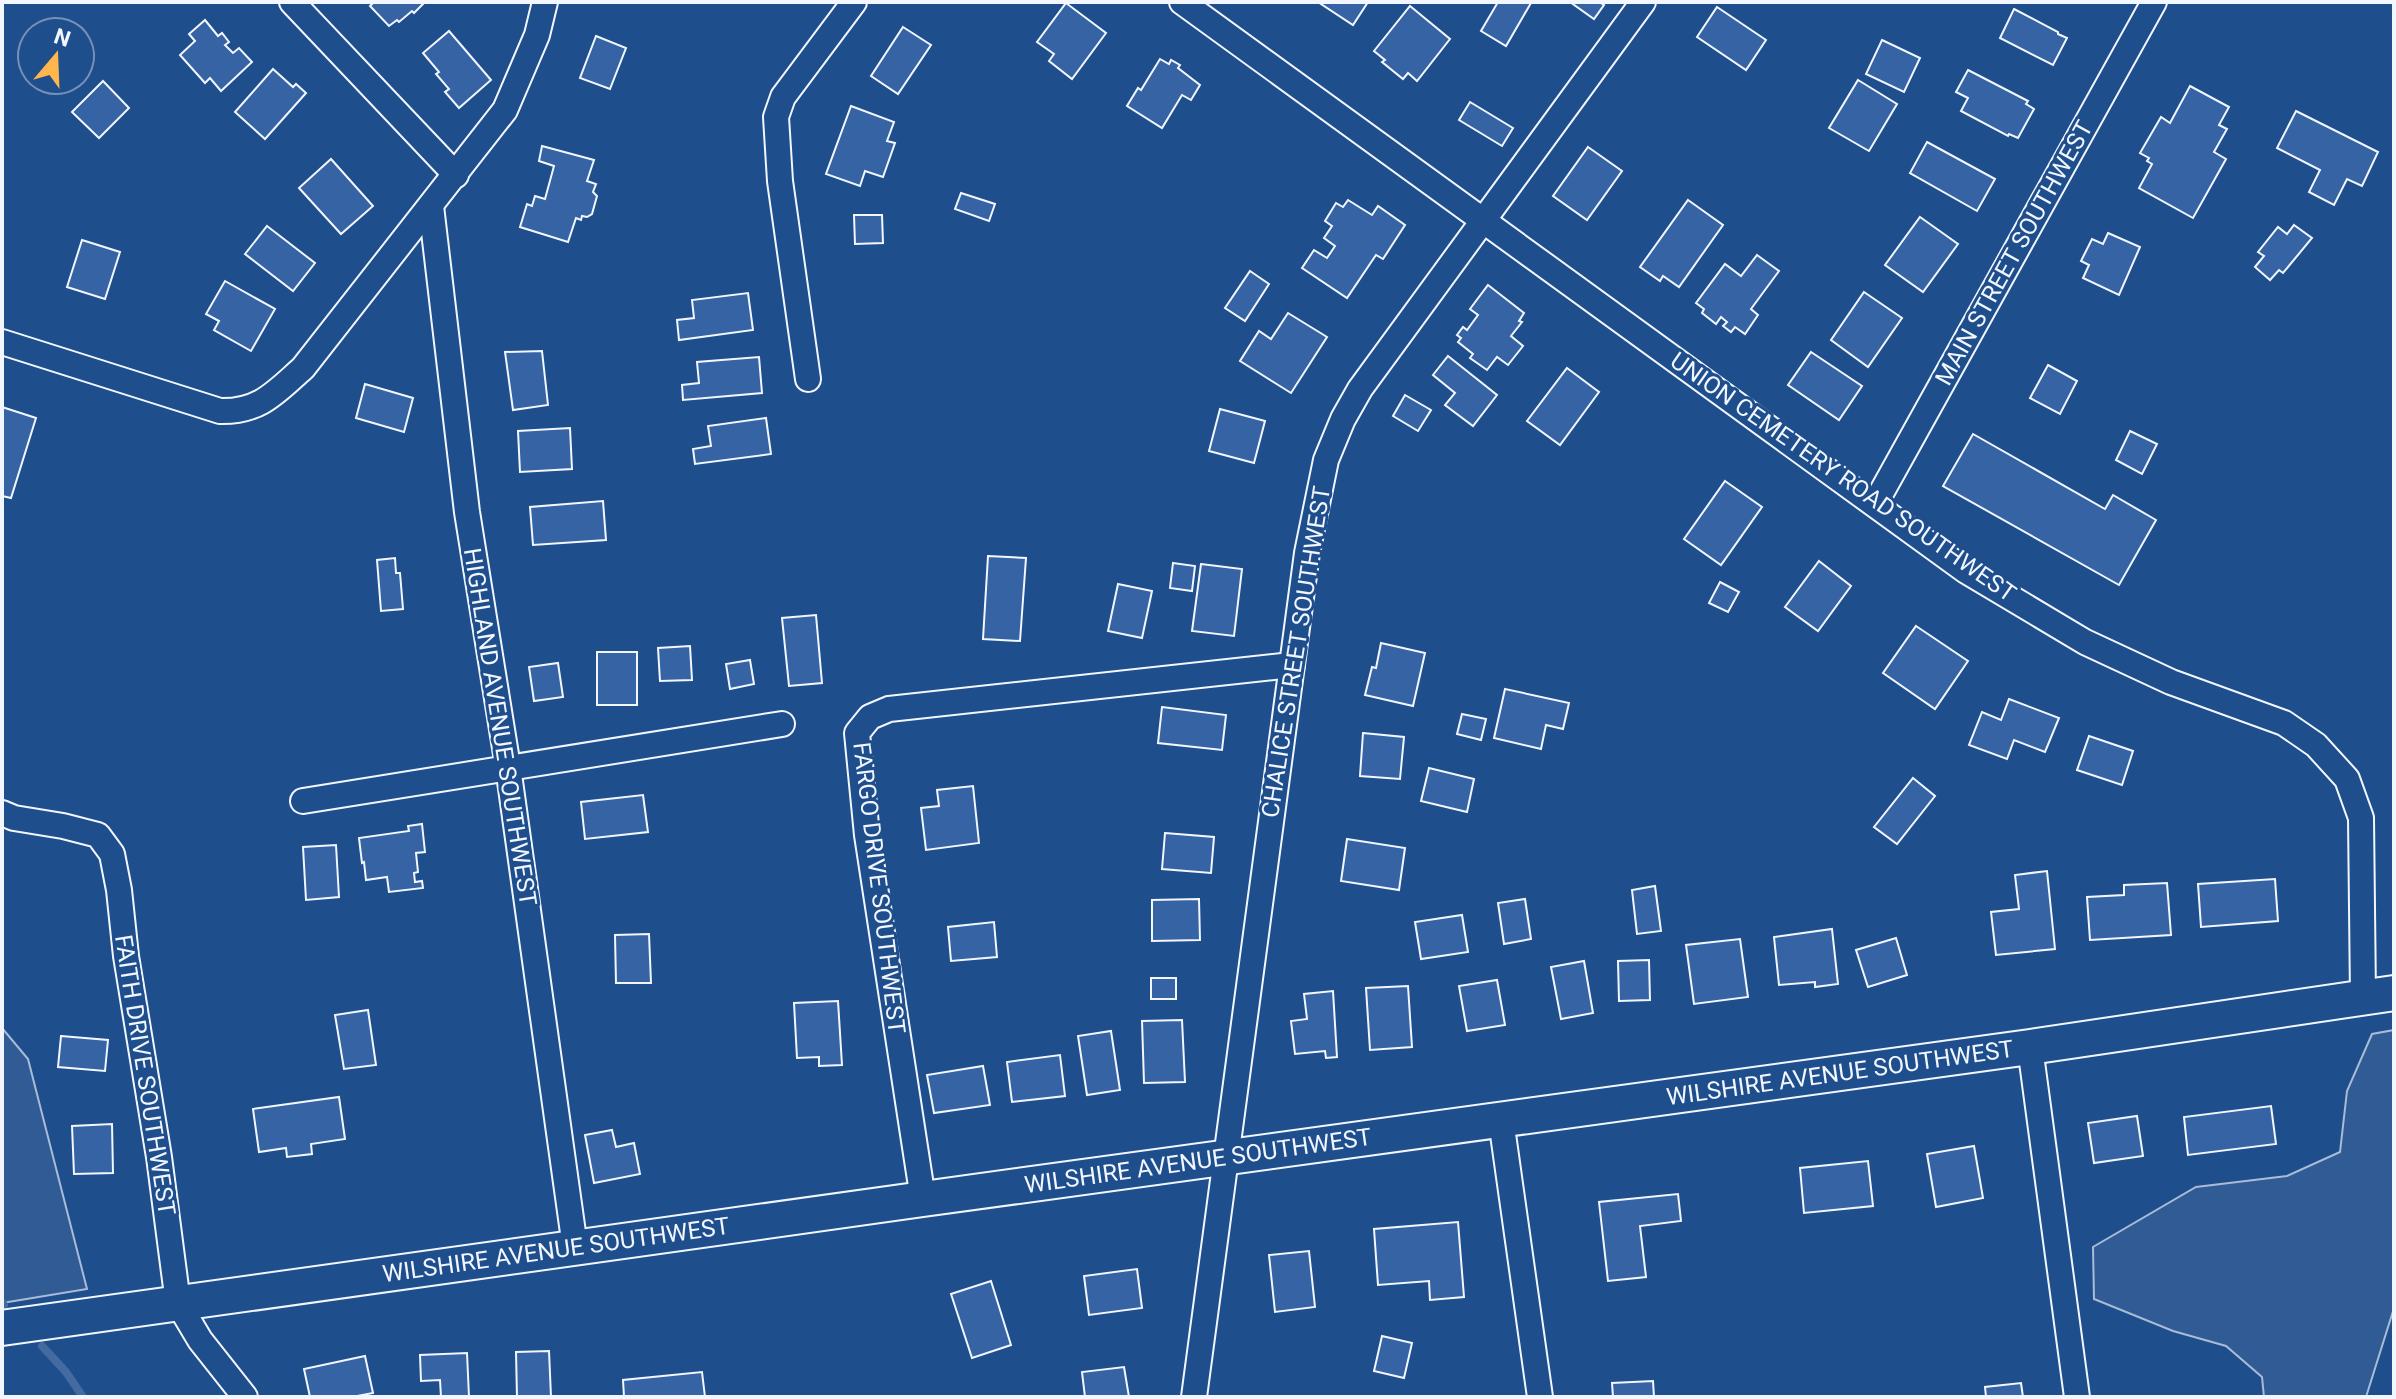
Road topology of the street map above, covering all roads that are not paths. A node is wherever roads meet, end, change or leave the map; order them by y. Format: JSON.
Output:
{"nodes":[{"id":1,"x":292,"y":2,"type":"edge"},
{"id":2,"x":545,"y":2,"type":"edge"},
{"id":3,"x":854,"y":2,"type":"edge"},
{"id":4,"x":1182,"y":2,"type":"edge"},
{"id":5,"x":1643,"y":2,"type":"edge"},
{"id":6,"x":2154,"y":2,"type":"edge"},
{"id":7,"x":456,"y":175,"type":"junction"},
{"id":8,"x":431,"y":206,"type":"junction"},
{"id":9,"x":1484,"y":220,"type":"junction"},
{"id":10,"x":2,"y":342,"type":"edge"},
{"id":11,"x":808,"y":379,"type":"dead end"},
{"id":12,"x":1875,"y":504,"type":"junction"},
{"id":13,"x":1292,"y":665,"type":"junction"},
{"id":14,"x":782,"y":724,"type":"dead end"},
{"id":15,"x":508,"y":767,"type":"junction"},
{"id":16,"x":303,"y":801,"type":"dead end"},
{"id":17,"x":2,"y":813,"type":"edge"},
{"id":18,"x":2379,"y":995,"type":"edge"},
{"id":19,"x":2030,"y":1047,"type":"junction"},
{"id":20,"x":1501,"y":1120,"type":"junction"},
{"id":21,"x":1227,"y":1158,"type":"junction"},
{"id":22,"x":923,"y":1199,"type":"junction"},
{"id":23,"x":575,"y":1247,"type":"junction"},
{"id":24,"x":178,"y":1303,"type":"junction"},
{"id":25,"x":2,"y":1328,"type":"edge"},
{"id":26,"x":245,"y":1397,"type":"edge"},
{"id":27,"x":1194,"y":1397,"type":"edge"},
{"id":28,"x":1540,"y":1397,"type":"edge"},
{"id":29,"x":2077,"y":1397,"type":"edge"}],
"edges":[{"from":1,"to":7,"type":"street"},
{"from":2,"to":7,"type":"street"},
{"from":3,"to":11,"type":"street"},
{"from":4,"to":9,"type":"street","name":"UNION CEMETERY ROAD SOUTHWEST"},
{"from":5,"to":9,"type":"street","name":"CHALICE STREET SOUTHWEST"},
{"from":6,"to":12,"type":"street","name":"MAIN STREET SOUTHWEST"},
{"from":7,"to":8,"type":"street"},
{"from":8,"to":10,"type":"street"},
{"from":8,"to":15,"type":"street","name":"HIGHLAND AVENUE SOUTHWEST"},
{"from":9,"to":12,"type":"street","name":"UNION CEMETERY ROAD SOUTHWEST"},
{"from":9,"to":13,"type":"street","name":"CHALICE STREET SOUTHWEST"},
{"from":12,"to":18,"type":"street","name":"UNION CEMETERY ROAD SOUTHWEST"},
{"from":13,"to":21,"type":"street","name":"CHALICE STREET SOUTHWEST"},
{"from":13,"to":22,"type":"street","name":"FARGO DRIVE SOUTHWEST"},
{"from":14,"to":15,"type":"street"},
{"from":15,"to":16,"type":"street"},
{"from":15,"to":23,"type":"street","name":"HIGHLAND AVENUE SOUTHWEST"},
{"from":17,"to":24,"type":"street","name":"FAITH DRIVE SOUTHWEST"},
{"from":18,"to":19,"type":"street","name":"WILSHIRE AVENUE SOUTHWEST"},
{"from":19,"to":20,"type":"street","name":"WILSHIRE AVENUE SOUTHWEST"},
{"from":19,"to":29,"type":"street"},
{"from":20,"to":21,"type":"street","name":"WILSHIRE AVENUE SOUTHWEST"},
{"from":20,"to":28,"type":"street"},
{"from":21,"to":22,"type":"street","name":"WILSHIRE AVENUE SOUTHWEST"},
{"from":21,"to":27,"type":"street","name":"CHALICE STREET SOUTHWEST"},
{"from":22,"to":23,"type":"street","name":"WILSHIRE AVENUE SOUTHWEST"},
{"from":23,"to":24,"type":"street","name":"WILSHIRE AVENUE SOUTHWEST"},
{"from":24,"to":25,"type":"street","name":"WILSHIRE AVENUE SOUTHWEST"},
{"from":24,"to":26,"type":"street","name":"FAITH DRIVE SOUTHWEST"}]}
